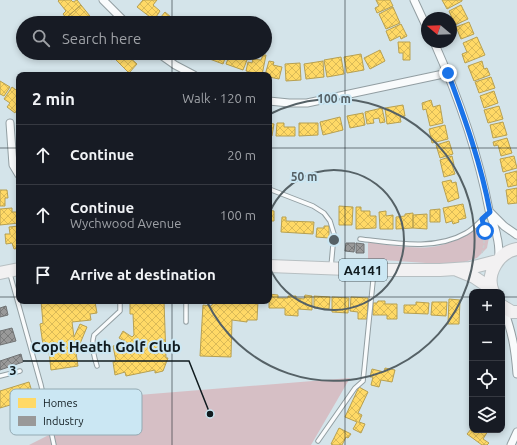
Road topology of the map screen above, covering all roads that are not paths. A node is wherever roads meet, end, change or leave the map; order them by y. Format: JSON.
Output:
{"nodes":[{"id":1,"x":103,"y":0,"type":"edge"},
{"id":2,"x":414,"y":0,"type":"edge"},
{"id":3,"x":421,"y":15,"type":"edge"},
{"id":4,"x":119,"y":16,"type":"edge"},
{"id":5,"x":437,"y":48,"type":"edge"},
{"id":6,"x":168,"y":60,"type":"edge"},
{"id":7,"x":188,"y":72,"type":"edge"},
{"id":8,"x":448,"y":73,"type":"junction"},
{"id":9,"x":272,"y":101,"type":"edge"},
{"id":10,"x":10,"y":124,"type":"dead end"},
{"id":11,"x":15,"y":146,"type":"edge"},
{"id":12,"x":16,"y":170,"type":"edge"},
{"id":13,"x":272,"y":190,"type":"edge"},
{"id":14,"x":490,"y":212,"type":"junction"},
{"id":15,"x":517,"y":235,"type":"edge"},
{"id":16,"x":360,"y":240,"type":"dead end"},
{"id":17,"x":517,"y":249,"type":"edge"},
{"id":18,"x":498,"y":260,"type":"junction"},
{"id":19,"x":272,"y":266,"type":"edge"},
{"id":20,"x":331,"y":268,"type":"junction"},
{"id":21,"x":374,"y":270,"type":"junction"},
{"id":22,"x":456,"y":270,"type":"junction"},
{"id":23,"x":9,"y":271,"type":"edge"},
{"id":24,"x":490,"y":289,"type":"edge"},
{"id":25,"x":493,"y":289,"type":"edge"},
{"id":26,"x":16,"y":296,"type":"edge"},
{"id":27,"x":18,"y":304,"type":"edge"},
{"id":28,"x":120,"y":304,"type":"edge"},
{"id":29,"x":186,"y":304,"type":"edge"},
{"id":30,"x":505,"y":308,"type":"edge"},
{"id":31,"x":517,"y":312,"type":"edge"},
{"id":32,"x":505,"y":313,"type":"edge"},
{"id":33,"x":186,"y":322,"type":"dead end"},
{"id":34,"x":516,"y":347,"type":"edge"},
{"id":35,"x":97,"y":366,"type":"dead end"},
{"id":36,"x":20,"y":370,"type":"dead end"},
{"id":37,"x":517,"y":374,"type":"edge"},
{"id":38,"x":0,"y":376,"type":"edge"},
{"id":39,"x":42,"y":389,"type":"edge"},
{"id":40,"x":517,"y":432,"type":"edge"},
{"id":41,"x":52,"y":435,"type":"edge"},
{"id":42,"x":318,"y":441,"type":"dead end"},
{"id":43,"x":54,"y":445,"type":"edge"},
{"id":44,"x":511,"y":445,"type":"edge"}],
"edges":[{"from":1,"to":4,"type":"street"},
{"from":2,"to":3,"type":"street"},
{"from":5,"to":8,"type":"street"},
{"from":6,"to":7,"type":"street"},
{"from":8,"to":9,"type":"street"},
{"from":8,"to":14,"type":"street"},
{"from":10,"to":11,"type":"street"},
{"from":11,"to":12,"type":"street"},
{"from":13,"to":20,"type":"lane"},
{"from":14,"to":15,"type":"street"},
{"from":14,"to":16,"type":"lane"},
{"from":14,"to":18,"type":"street"},
{"from":17,"to":18,"type":"main road","number":"A4141"},
{"from":18,"to":22,"type":"main road","number":"A4141"},
{"from":18,"to":25,"type":"main road","number":"A4141"},
{"from":19,"to":20,"type":"main road","number":"A4141"},
{"from":20,"to":21,"type":"main road","number":"A4141"},
{"from":21,"to":22,"type":"main road","number":"A4141"},
{"from":21,"to":42,"type":"lane"},
{"from":22,"to":24,"type":"main road","number":"A4141"},
{"from":23,"to":26,"type":"lane"},
{"from":27,"to":39,"type":"lane"},
{"from":28,"to":35,"type":"lane"},
{"from":29,"to":33,"type":"lane"},
{"from":30,"to":31,"type":"main road"},
{"from":32,"to":34,"type":"street"},
{"from":34,"to":37,"type":"street"},
{"from":36,"to":38,"type":"lane"},
{"from":40,"to":44,"type":"street"},
{"from":41,"to":43,"type":"lane"}]}
